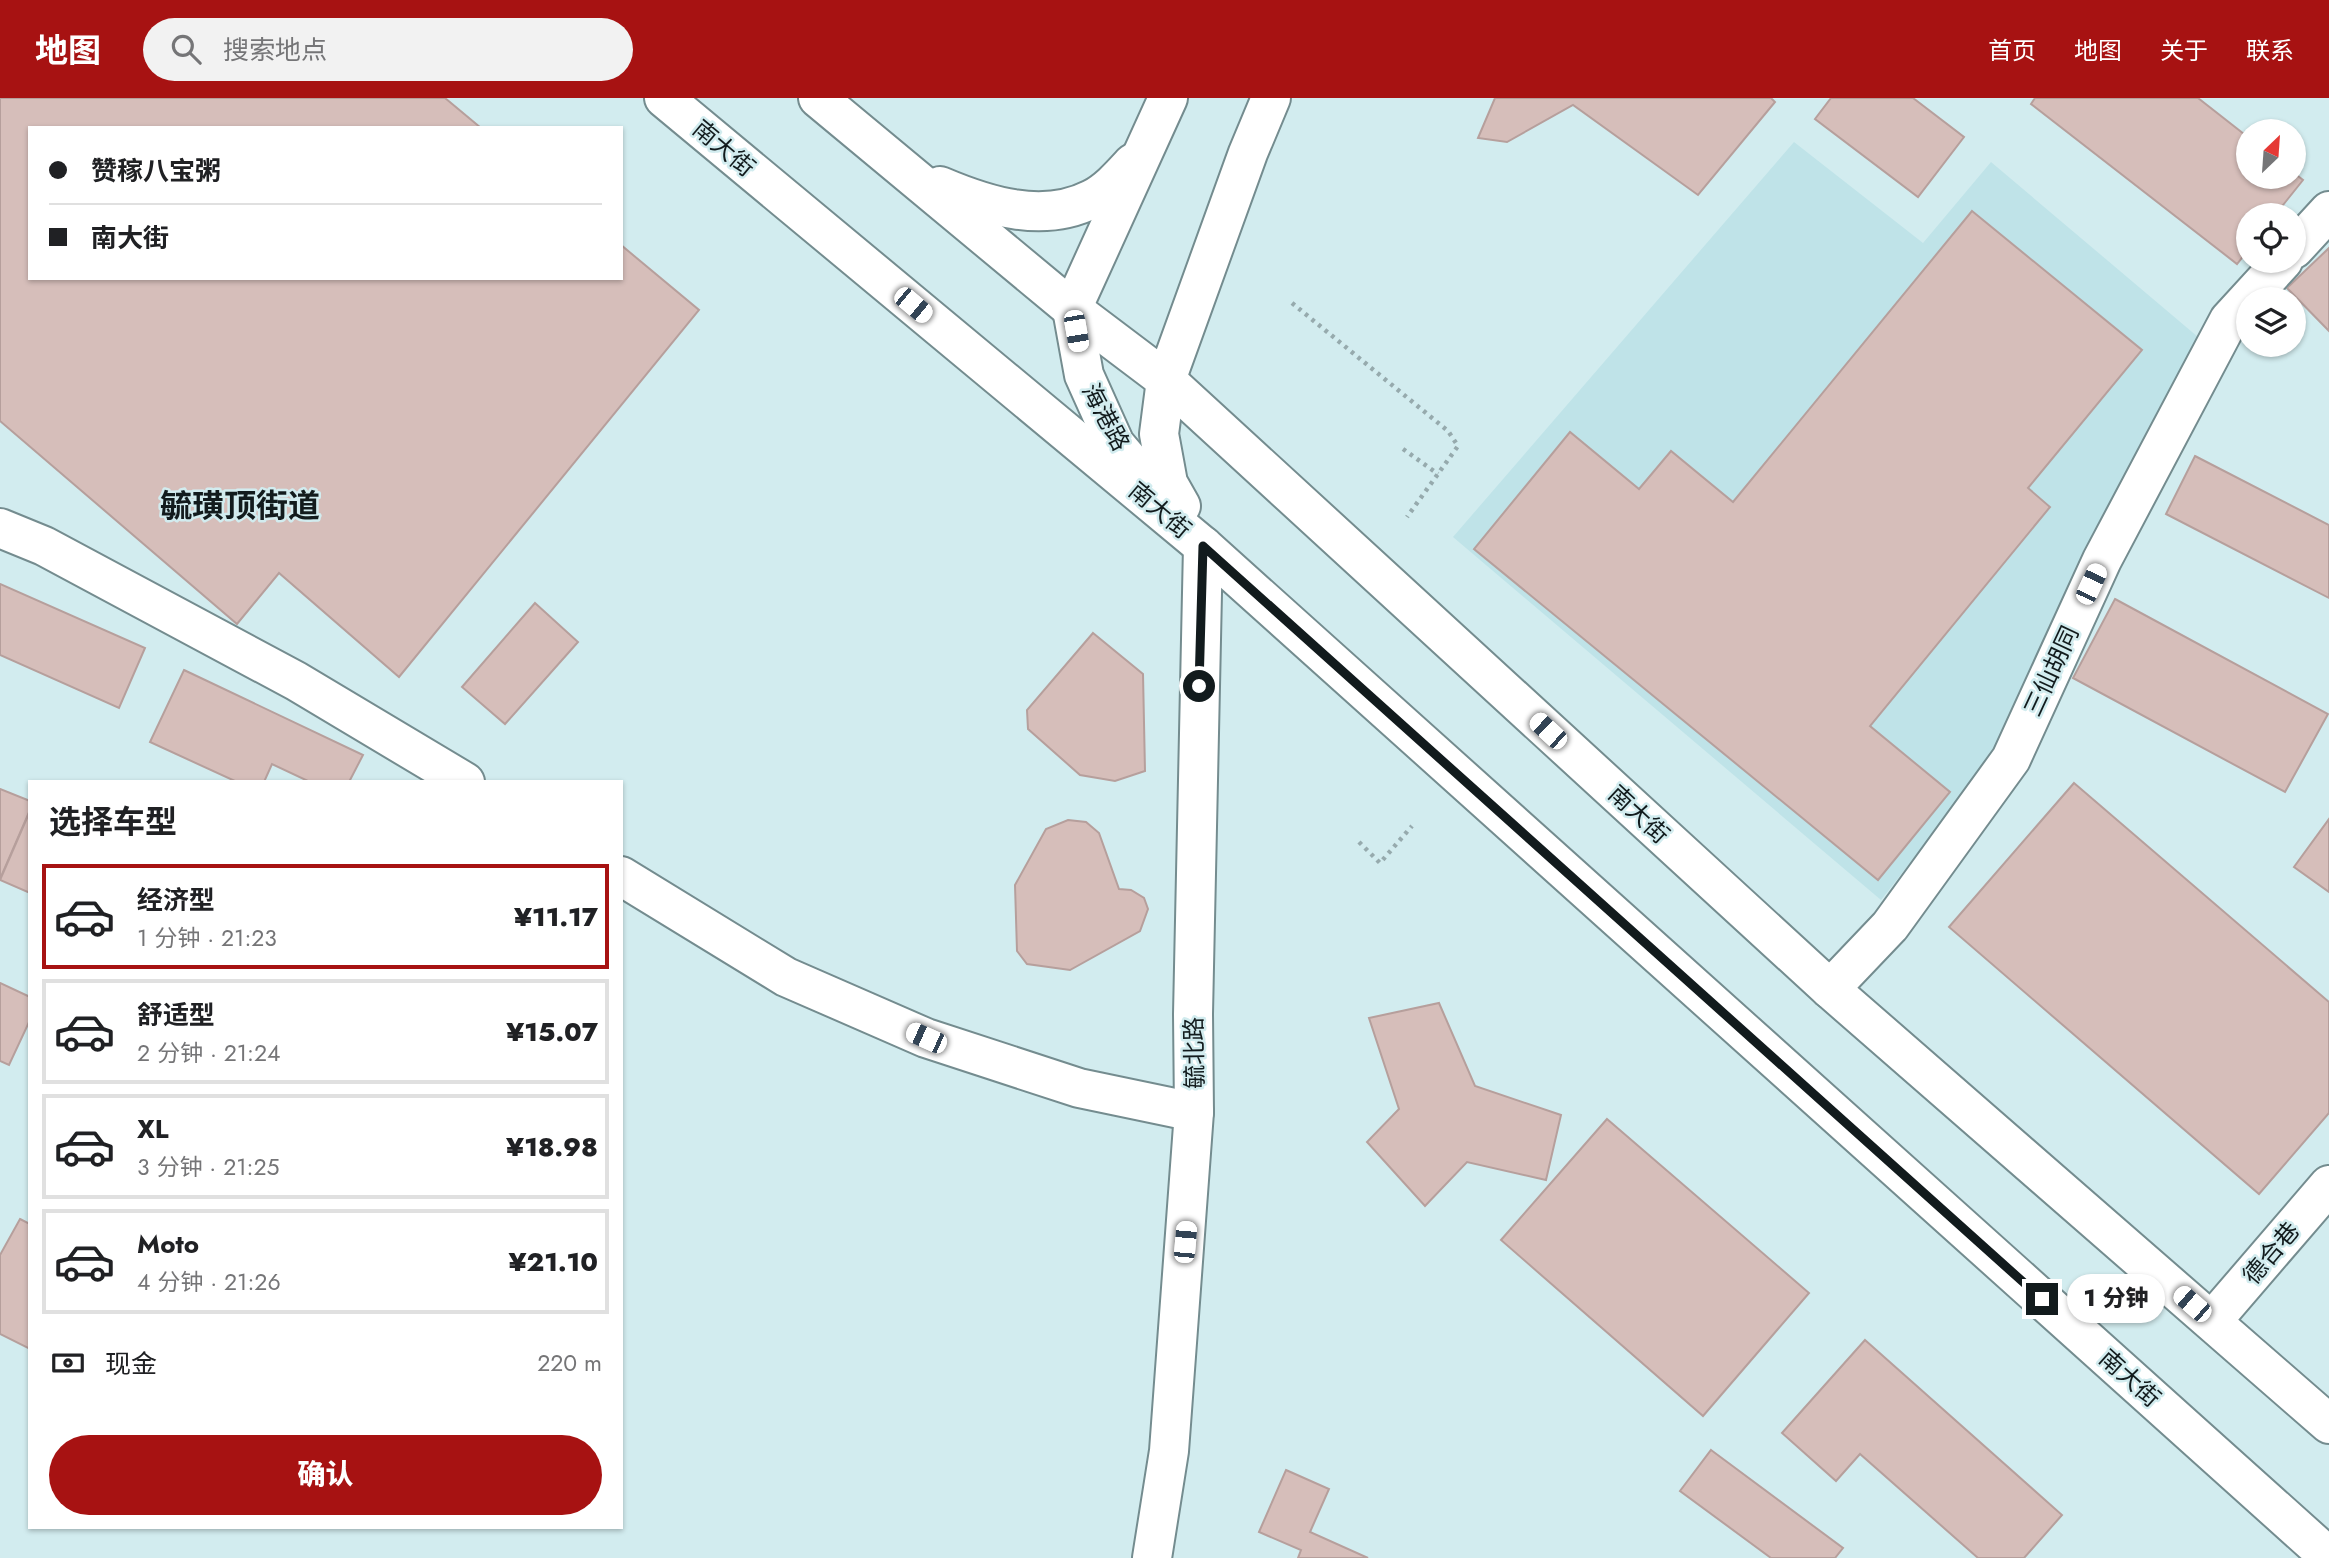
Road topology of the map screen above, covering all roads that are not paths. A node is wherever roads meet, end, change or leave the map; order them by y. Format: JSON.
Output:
{"nodes":[{"id":1,"x":664,"y":98,"type":"edge"},
{"id":2,"x":818,"y":98,"type":"edge"},
{"id":3,"x":1168,"y":98,"type":"edge"},
{"id":4,"x":1271,"y":98,"type":"edge"},
{"id":5,"x":1146,"y":149,"type":"junction"},
{"id":6,"x":910,"y":174,"type":"junction"},
{"id":7,"x":2329,"y":211,"type":"edge"},
{"id":8,"x":2306,"y":236,"type":"edge"},
{"id":9,"x":2272,"y":273,"type":"edge"},
{"id":10,"x":1072,"y":309,"type":"junction"},
{"id":11,"x":1166,"y":380,"type":"junction"},
{"id":12,"x":0,"y":528,"type":"edge"},
{"id":13,"x":1203,"y":546,"type":"junction"},
{"id":14,"x":462,"y":780,"type":"edge"},
{"id":15,"x":623,"y":877,"type":"edge"},
{"id":16,"x":1830,"y":989,"type":"junction"},
{"id":17,"x":1194,"y":1112,"type":"junction"},
{"id":18,"x":2329,"y":1185,"type":"edge"},
{"id":19,"x":2212,"y":1321,"type":"junction"},
{"id":20,"x":2329,"y":1424,"type":"edge"},
{"id":21,"x":2329,"y":1557,"type":"edge"},
{"id":22,"x":1152,"y":1558,"type":"edge"}],
"edges":[{"from":1,"to":13,"type":"main road","name":"南大街"},
{"from":2,"to":6,"type":"main road","name":"南大街"},
{"from":3,"to":5,"type":"main road"},
{"from":4,"to":11,"type":"main road","name":"海港路"},
{"from":5,"to":6,"type":"main road"},
{"from":5,"to":10,"type":"main road"},
{"from":6,"to":10,"type":"main road","name":"南大街"},
{"from":7,"to":8,"type":"main road"},
{"from":9,"to":16,"type":"main road","name":"三仙胡同"},
{"from":10,"to":11,"type":"main road","name":"南大街"},
{"from":10,"to":13,"type":"main road","name":"海港路"},
{"from":11,"to":13,"type":"main road","name":"海港路"},
{"from":11,"to":16,"type":"main road","name":"南大街"},
{"from":12,"to":14,"type":"main road"},
{"from":13,"to":17,"type":"main road","name":"毓北路"},
{"from":13,"to":21,"type":"main road","name":"南大街"},
{"from":15,"to":17,"type":"main road"},
{"from":16,"to":19,"type":"main road","name":"南大街"},
{"from":17,"to":22,"type":"main road","name":"毓北路"},
{"from":18,"to":19,"type":"main road","name":"德合巷"},
{"from":19,"to":20,"type":"main road","name":"南大街"}]}
